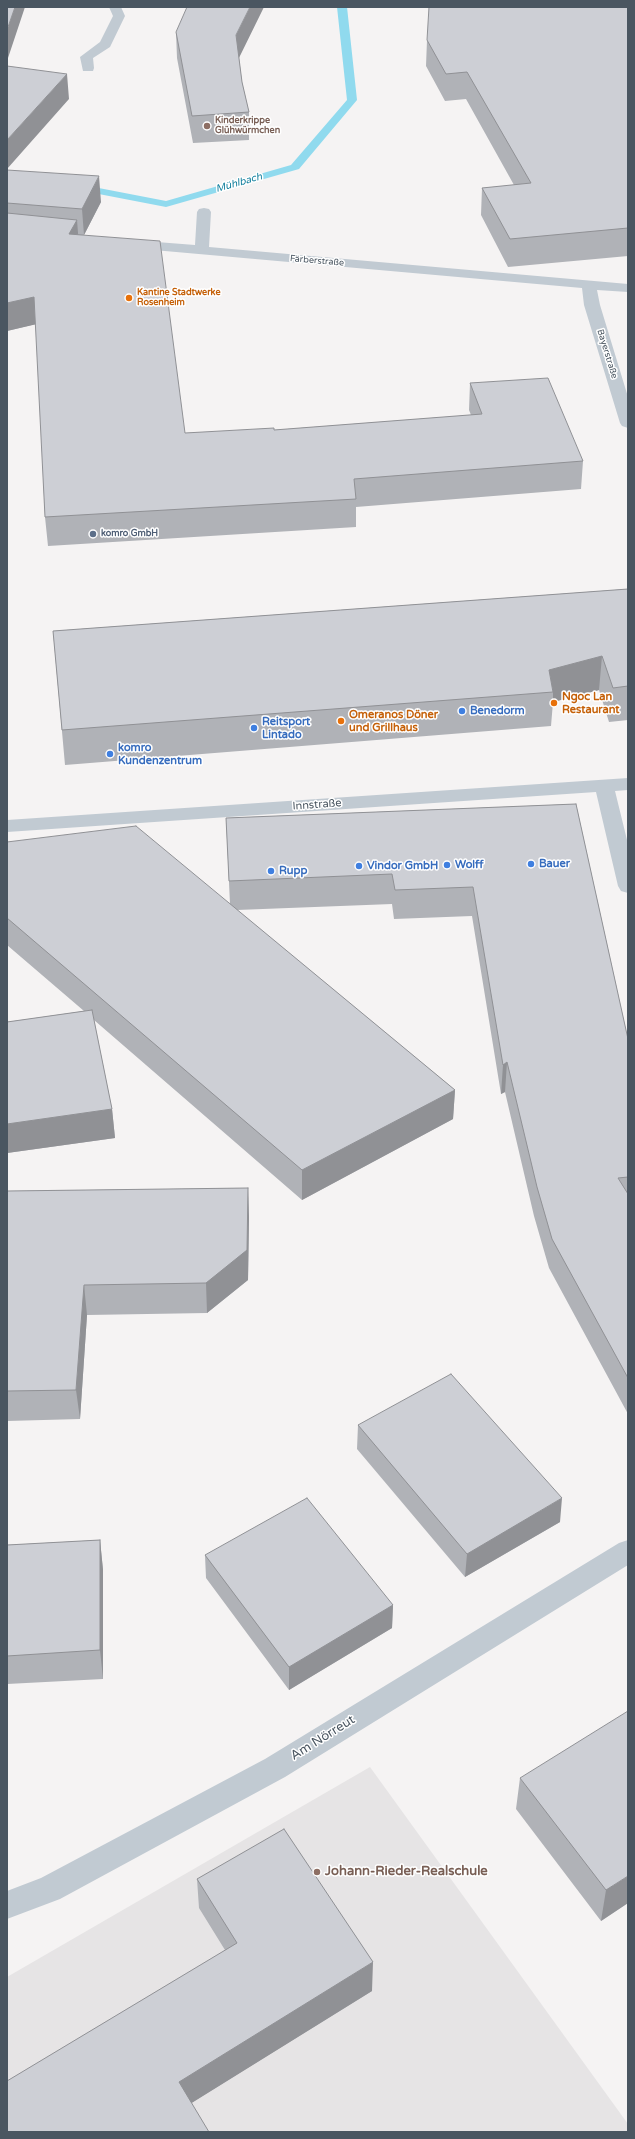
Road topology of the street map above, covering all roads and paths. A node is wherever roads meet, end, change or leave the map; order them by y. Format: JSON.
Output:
{"nodes":[{"id":1,"x":115,"y":7,"type":"edge"},
{"id":2,"x":88,"y":68,"type":"dead end"},
{"id":3,"x":204,"y":212,"type":"dead end"},
{"id":4,"x":117,"y":243,"type":"edge"},
{"id":5,"x":202,"y":250,"type":"junction"},
{"id":6,"x":589,"y":285,"type":"junction"},
{"id":7,"x":628,"y":288,"type":"edge"},
{"id":8,"x":628,"y":423,"type":"edge"},
{"id":9,"x":628,"y":784,"type":"edge"},
{"id":10,"x":604,"y":785,"type":"junction"},
{"id":11,"x":7,"y":826,"type":"edge"},
{"id":12,"x":628,"y":886,"type":"edge"},
{"id":13,"x":628,"y":1551,"type":"edge"},
{"id":14,"x":7,"y":1905,"type":"edge"}],
"edges":[{"from":1,"to":2,"type":"street"},
{"from":3,"to":5,"type":"street"},
{"from":4,"to":5,"type":"street","name":"Färberstraße"},
{"from":5,"to":6,"type":"street","name":"Färberstraße"},
{"from":6,"to":7,"type":"street","name":"Färberstraße"},
{"from":6,"to":8,"type":"street","name":"Bayerstraße"},
{"from":9,"to":10,"type":"street","name":"Innstraße"},
{"from":10,"to":11,"type":"street","name":"Innstraße"},
{"from":10,"to":12,"type":"street"},
{"from":13,"to":14,"type":"street","name":"Am Nörreut"}]}
